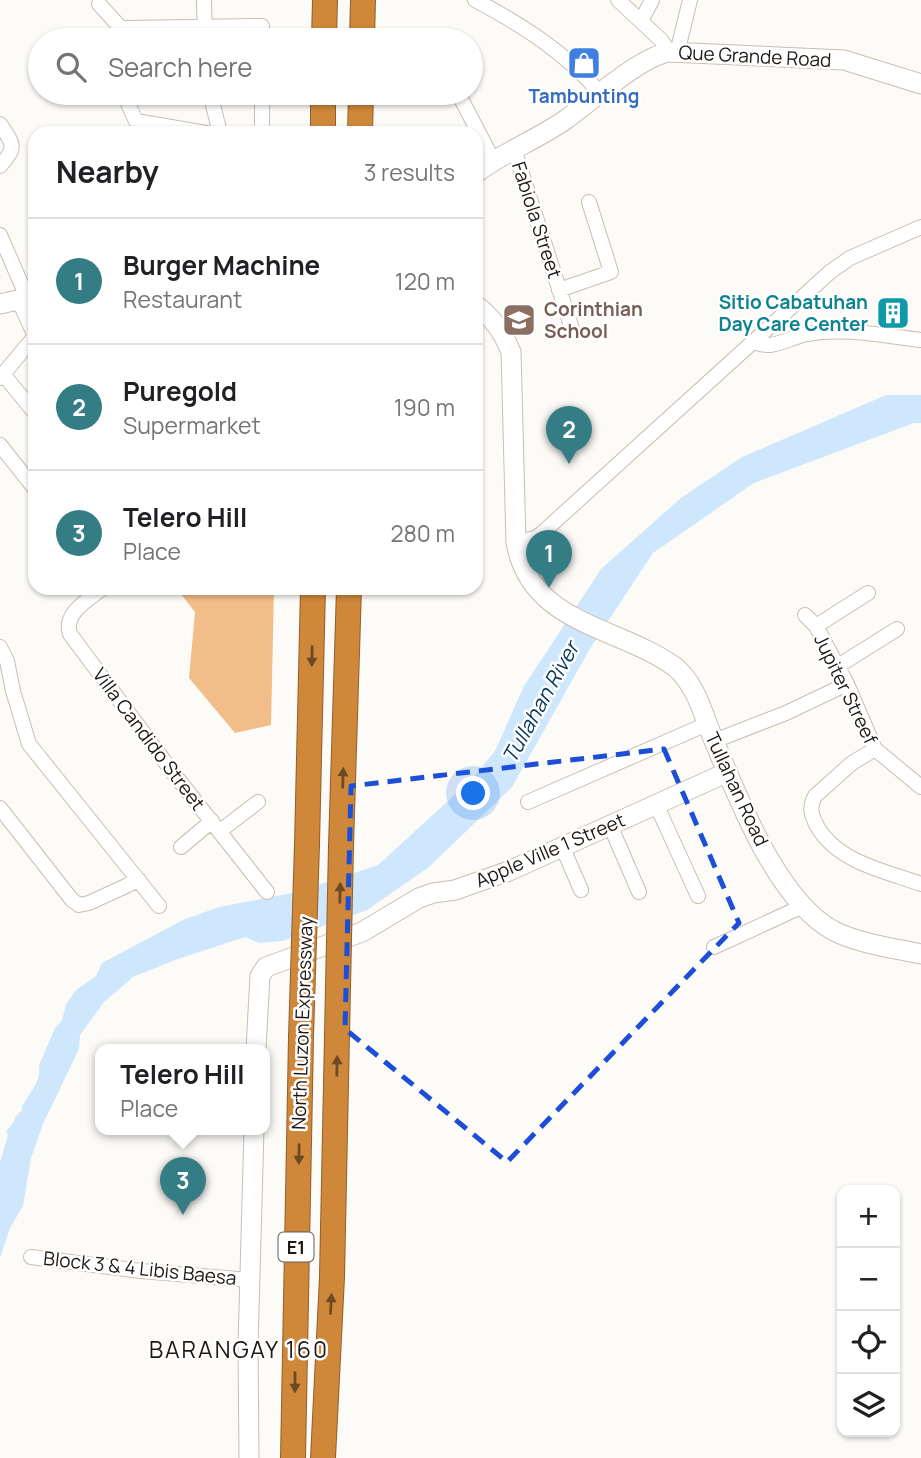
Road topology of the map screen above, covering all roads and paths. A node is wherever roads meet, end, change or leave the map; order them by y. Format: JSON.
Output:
{"nodes":[{"id":1,"x":325,"y":0,"type":"edge"},
{"id":2,"x":363,"y":0,"type":"edge"},
{"id":3,"x":475,"y":0,"type":"edge"},
{"id":4,"x":618,"y":0,"type":"edge"},
{"id":5,"x":652,"y":0,"type":"edge"},
{"id":6,"x":690,"y":0,"type":"edge"},
{"id":7,"x":204,"y":1,"type":"edge"},
{"id":8,"x":99,"y":4,"type":"dead end"},
{"id":9,"x":641,"y":21,"type":"junction"},
{"id":10,"x":124,"y":28,"type":"edge"},
{"id":11,"x":205,"y":28,"type":"edge"},
{"id":12,"x":324,"y":28,"type":"edge"},
{"id":13,"x":362,"y":28,"type":"edge"},
{"id":14,"x":673,"y":52,"type":"junction"},
{"id":15,"x":921,"y":84,"type":"edge"},
{"id":16,"x":600,"y":93,"type":"junction"},
{"id":17,"x":129,"y":105,"type":"edge"},
{"id":18,"x":212,"y":105,"type":"edge"},
{"id":19,"x":262,"y":105,"type":"edge"},
{"id":20,"x":323,"y":105,"type":"edge"},
{"id":21,"x":361,"y":105,"type":"edge"},
{"id":22,"x":464,"y":105,"type":"edge"},
{"id":23,"x":0,"y":124,"type":"edge"},
{"id":24,"x":165,"y":126,"type":"edge"},
{"id":25,"x":218,"y":126,"type":"edge"},
{"id":26,"x":262,"y":126,"type":"edge"},
{"id":27,"x":323,"y":126,"type":"edge"},
{"id":28,"x":360,"y":126,"type":"edge"},
{"id":29,"x":475,"y":126,"type":"edge"},
{"id":30,"x":483,"y":141,"type":"edge"},
{"id":31,"x":514,"y":149,"type":"junction"},
{"id":32,"x":493,"y":160,"type":"junction"},
{"id":33,"x":0,"y":166,"type":"edge"},
{"id":34,"x":483,"y":168,"type":"edge"},
{"id":35,"x":589,"y":202,"type":"dead end"},
{"id":36,"x":920,"y":230,"type":"edge"},
{"id":37,"x":0,"y":235,"type":"edge"},
{"id":38,"x":559,"y":289,"type":"junction"},
{"id":39,"x":20,"y":299,"type":"edge"},
{"id":40,"x":483,"y":310,"type":"edge"},
{"id":41,"x":28,"y":319,"type":"edge"},
{"id":42,"x":573,"y":332,"type":"dead end"},
{"id":43,"x":921,"y":340,"type":"edge"},
{"id":44,"x":755,"y":342,"type":"junction"},
{"id":45,"x":28,"y":344,"type":"edge"},
{"id":46,"x":2,"y":376,"type":"edge"},
{"id":47,"x":28,"y":405,"type":"edge"},
{"id":48,"x":0,"y":445,"type":"edge"},
{"id":49,"x":28,"y":480,"type":"edge"},
{"id":50,"x":516,"y":542,"type":"junction"},
{"id":51,"x":868,"y":593,"type":"dead end"},
{"id":52,"x":95,"y":595,"type":"edge"},
{"id":53,"x":313,"y":595,"type":"edge"},
{"id":54,"x":349,"y":595,"type":"edge"},
{"id":55,"x":805,"y":615,"type":"dead end"},
{"id":56,"x":816,"y":626,"type":"junction"},
{"id":57,"x":897,"y":629,"type":"dead end"},
{"id":58,"x":0,"y":648,"type":"edge"},
{"id":59,"x":838,"y":666,"type":"junction"},
{"id":60,"x":848,"y":684,"type":"junction"},
{"id":61,"x":6,"y":690,"type":"edge"},
{"id":62,"x":711,"y":732,"type":"junction"},
{"id":63,"x":875,"y":749,"type":"junction"},
{"id":64,"x":728,"y":772,"type":"junction"},
{"id":65,"x":921,"y":787,"type":"edge"},
{"id":66,"x":258,"y":802,"type":"dead end"},
{"id":67,"x":528,"y":802,"type":"dead end"},
{"id":68,"x":656,"y":804,"type":"junction"},
{"id":69,"x":0,"y":808,"type":"edge"},
{"id":70,"x":610,"y":825,"type":"junction"},
{"id":71,"x":216,"y":826,"type":"junction"},
{"id":72,"x":562,"y":846,"type":"junction"},
{"id":73,"x":181,"y":847,"type":"dead end"},
{"id":74,"x":139,"y":880,"type":"junction"},
{"id":75,"x":921,"y":884,"type":"edge"},
{"id":76,"x":581,"y":890,"type":"dead end"},
{"id":77,"x":267,"y":892,"type":"dead end"},
{"id":78,"x":639,"y":892,"type":"dead end"},
{"id":79,"x":698,"y":895,"type":"dead end"},
{"id":80,"x":159,"y":906,"type":"dead end"},
{"id":81,"x":803,"y":906,"type":"junction"},
{"id":82,"x":714,"y":947,"type":"dead end"},
{"id":83,"x":921,"y":954,"type":"edge"},
{"id":84,"x":256,"y":1044,"type":"edge"},
{"id":85,"x":254,"y":1135,"type":"edge"},
{"id":86,"x":31,"y":1257,"type":"dead end"},
{"id":87,"x":250,"y":1280,"type":"junction"},
{"id":88,"x":249,"y":1458,"type":"edge"},
{"id":89,"x":293,"y":1458,"type":"edge"},
{"id":90,"x":321,"y":1458,"type":"edge"}],
"edges":[{"from":1,"to":12,"type":"highway"},
{"from":2,"to":13,"type":"highway"},
{"from":3,"to":16,"type":"street"},
{"from":4,"to":9,"type":"street"},
{"from":5,"to":9,"type":"street"},
{"from":6,"to":14,"type":"street"},
{"from":7,"to":11,"type":"street"},
{"from":8,"to":10,"type":"street"},
{"from":9,"to":14,"type":"street"},
{"from":14,"to":15,"type":"main road","name":"Que Grande Road"},
{"from":14,"to":16,"type":"main road"},
{"from":16,"to":31,"type":"main road"},
{"from":17,"to":24,"type":"street"},
{"from":18,"to":25,"type":"street"},
{"from":19,"to":26,"type":"street"},
{"from":20,"to":27,"type":"highway"},
{"from":21,"to":28,"type":"highway"},
{"from":22,"to":29,"type":"street"},
{"from":23,"to":33,"type":"street"},
{"from":30,"to":32,"type":"street"},
{"from":31,"to":32,"type":"main road"},
{"from":31,"to":38,"type":"street","name":"Fabiola Street"},
{"from":32,"to":34,"type":"main road"},
{"from":35,"to":38,"type":"street"},
{"from":36,"to":44,"type":"street"},
{"from":37,"to":39,"type":"street"},
{"from":38,"to":42,"type":"street","name":"Fabiola Street"},
{"from":39,"to":41,"type":"street"},
{"from":40,"to":50,"type":"main road","name":"Tullahan Road"},
{"from":43,"to":44,"type":"street"},
{"from":44,"to":50,"type":"street"},
{"from":45,"to":46,"type":"street"},
{"from":46,"to":47,"type":"street"},
{"from":48,"to":49,"type":"street"},
{"from":50,"to":62,"type":"main road","name":"Tullahan Road"},
{"from":51,"to":56,"type":"street"},
{"from":52,"to":71,"type":"street","name":"Villa Candido Street"},
{"from":53,"to":89,"type":"highway","name":"North Luzon Expressway","number":"E1","one_way":true,"bridge":true},
{"from":90,"to":54,"type":"highway","name":"North Luzon Expressway","number":"E1","one_way":true,"bridge":true},
{"from":55,"to":56,"type":"street","name":"Jupiter Streef"},
{"from":56,"to":59,"type":"street","name":"Jupiter Streef"},
{"from":57,"to":59,"type":"street"},
{"from":58,"to":61,"type":"street"},
{"from":59,"to":60,"type":"street","name":"Jupiter Streef"},
{"from":60,"to":62,"type":"street"},
{"from":60,"to":63,"type":"street","name":"Jupiter Streef"},
{"from":61,"to":74,"type":"street"},
{"from":62,"to":64,"type":"main road","name":"Tullahan Road"},
{"from":62,"to":67,"type":"street"},
{"from":63,"to":65,"type":"street","name":"Jupiter Streef"},
{"from":63,"to":75,"type":"street"},
{"from":64,"to":68,"type":"main road","name":"Apple Ville 1 Street"},
{"from":64,"to":81,"type":"main road","name":"Tullahan Road"},
{"from":66,"to":71,"type":"street"},
{"from":68,"to":70,"type":"main road","name":"Apple Ville 1 Street"},
{"from":68,"to":79,"type":"street"},
{"from":69,"to":74,"type":"street"},
{"from":70,"to":72,"type":"main road","name":"Apple Ville 1 Street"},
{"from":70,"to":78,"type":"street"},
{"from":71,"to":73,"type":"street"},
{"from":71,"to":77,"type":"street","name":"Villa Candido Street"},
{"from":72,"to":76,"type":"street"},
{"from":72,"to":84,"type":"main road","name":"Apple Ville 1 Street"},
{"from":74,"to":80,"type":"street"},
{"from":81,"to":82,"type":"street"},
{"from":81,"to":83,"type":"main road","name":"Tullahan Road"},
{"from":85,"to":87,"type":"main road"},
{"from":86,"to":87,"type":"street","name":"Block 3 & 4 Libis Baesa"},
{"from":87,"to":88,"type":"main road"}]}
